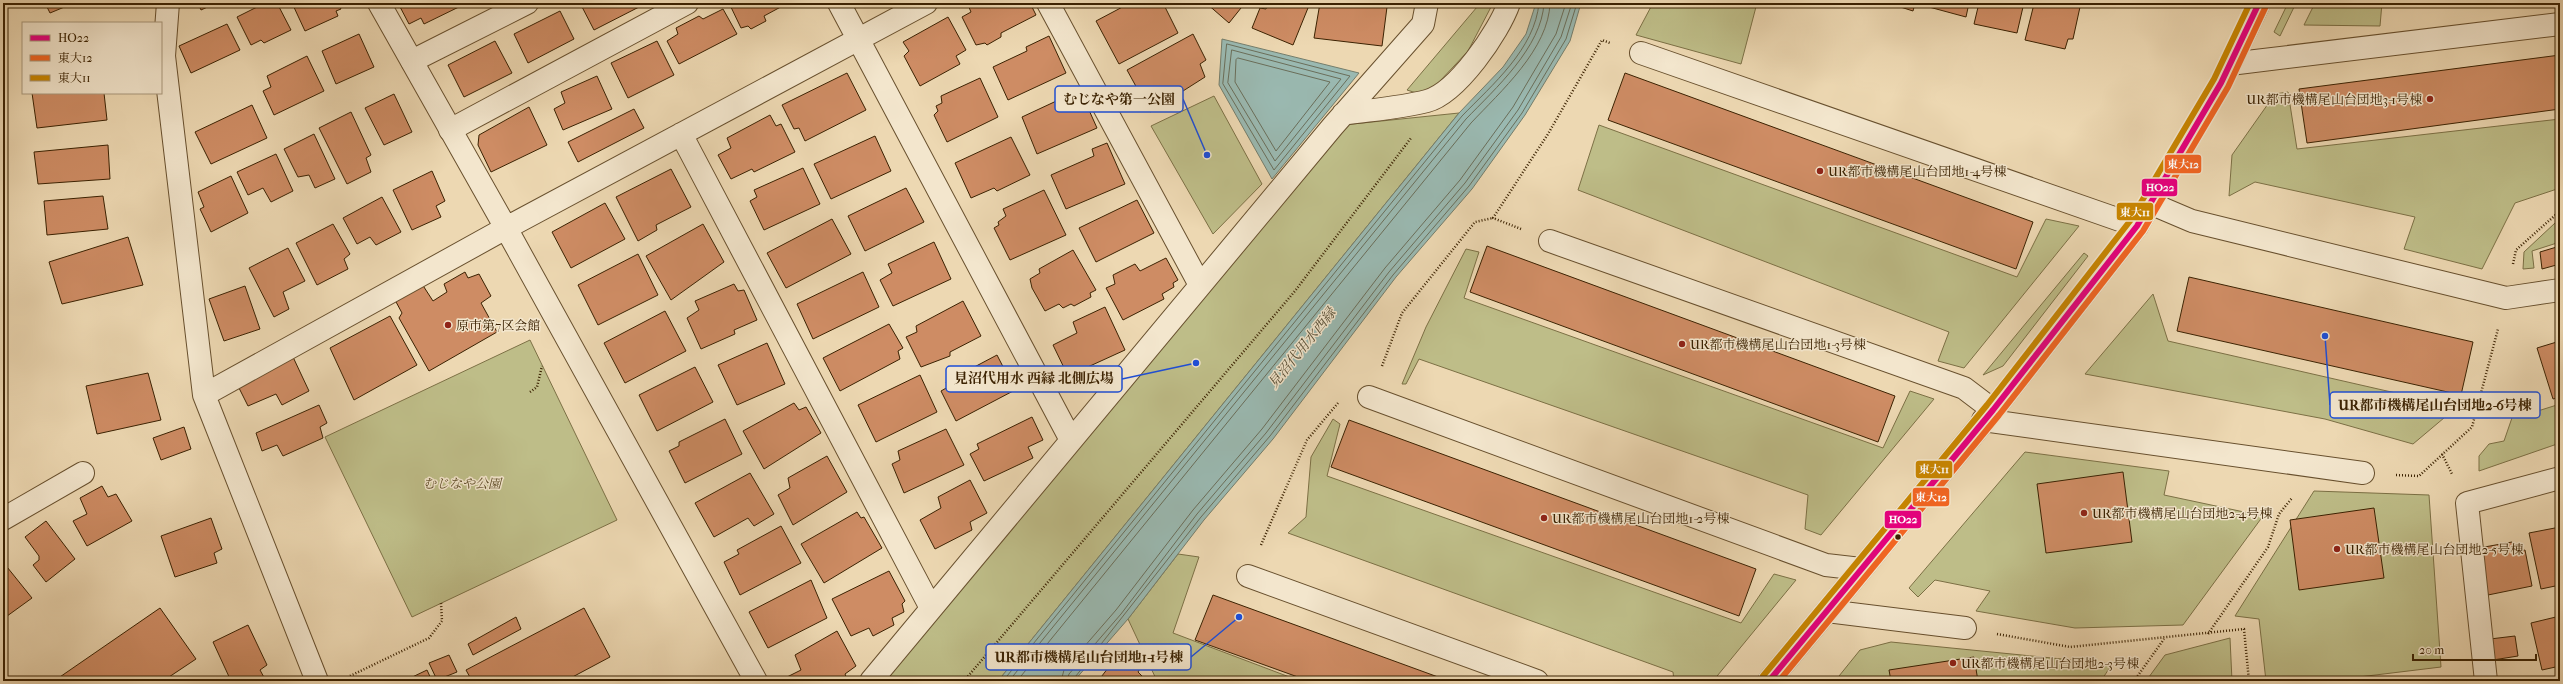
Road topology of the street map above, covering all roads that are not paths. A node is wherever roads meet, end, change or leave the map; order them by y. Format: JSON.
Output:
{"nodes":[{"id":1,"x":168,"y":3,"type":"edge"},
{"id":2,"x":378,"y":3,"type":"edge"},
{"id":3,"x":527,"y":3,"type":"edge"},
{"id":4,"x":687,"y":3,"type":"edge"},
{"id":5,"x":839,"y":3,"type":"edge"},
{"id":6,"x":926,"y":3,"type":"edge"},
{"id":7,"x":1048,"y":3,"type":"edge"},
{"id":8,"x":1427,"y":3,"type":"edge"},
{"id":9,"x":1509,"y":3,"type":"edge"},
{"id":10,"x":2259,"y":3,"type":"edge"},
{"id":11,"x":2560,"y":24,"type":"edge"},
{"id":12,"x":858,"y":39,"type":"junction"},
{"id":13,"x":1641,"y":53,"type":"road end"},
{"id":14,"x":412,"y":61,"type":"junction"},
{"id":15,"x":2230,"y":64,"type":"junction"},
{"id":16,"x":1343,"y":114,"type":"junction"},
{"id":17,"x":450,"y":130,"type":"junction"},
{"id":18,"x":681,"y":134,"type":"junction"},
{"id":19,"x":2152,"y":204,"type":"junction"},
{"id":20,"x":2137,"y":226,"type":"junction"},
{"id":21,"x":506,"y":228,"type":"junction"},
{"id":22,"x":1550,"y":241,"type":"road end"},
{"id":23,"x":1200,"y":285,"type":"junction"},
{"id":24,"x":2560,"y":290,"type":"edge"},
{"id":25,"x":204,"y":394,"type":"junction"},
{"id":26,"x":1369,"y":397,"type":"dead end"},
{"id":27,"x":1988,"y":415,"type":"junction"},
{"id":28,"x":1071,"y":440,"type":"junction"},
{"id":29,"x":83,"y":473,"type":"dead end"},
{"id":30,"x":2363,"y":473,"type":"road end"},
{"id":31,"x":2560,"y":478,"type":"edge"},
{"id":32,"x":3,"y":519,"type":"edge"},
{"id":33,"x":1861,"y":570,"type":"junction"},
{"id":34,"x":1248,"y":576,"type":"dead end"},
{"id":35,"x":931,"y":608,"type":"junction"},
{"id":36,"x":1827,"y":611,"type":"junction"},
{"id":37,"x":1965,"y":628,"type":"road end"},
{"id":38,"x":317,"y":681,"type":"edge"},
{"id":39,"x":756,"y":681,"type":"edge"},
{"id":40,"x":871,"y":681,"type":"edge"},
{"id":41,"x":1537,"y":681,"type":"edge"},
{"id":42,"x":1769,"y":681,"type":"edge"},
{"id":43,"x":2486,"y":681,"type":"edge"}],
"edges":[{"from":1,"to":25,"type":"street"},
{"from":2,"to":14,"type":"street"},
{"from":3,"to":14,"type":"street"},
{"from":4,"to":17,"type":"street"},
{"from":5,"to":12,"type":"street"},
{"from":6,"to":12,"type":"street"},
{"from":7,"to":23,"type":"street"},
{"from":8,"to":16,"type":"street"},
{"from":9,"to":16,"type":"street"},
{"from":10,"to":15,"type":"street"},
{"from":11,"to":15,"type":"street"},
{"from":12,"to":18,"type":"street"},
{"from":12,"to":28,"type":"street"},
{"from":13,"to":20,"type":"street"},
{"from":14,"to":17,"type":"street"},
{"from":15,"to":19,"type":"street"},
{"from":16,"to":23,"type":"street"},
{"from":17,"to":21,"type":"street"},
{"from":18,"to":21,"type":"street"},
{"from":18,"to":35,"type":"street"},
{"from":19,"to":20,"type":"street"},
{"from":19,"to":24,"type":"street"},
{"from":20,"to":27,"type":"street"},
{"from":21,"to":25,"type":"street"},
{"from":21,"to":39,"type":"street"},
{"from":22,"to":27,"type":"street"},
{"from":23,"to":28,"type":"street"},
{"from":25,"to":38,"type":"street"},
{"from":26,"to":33,"type":"street"},
{"from":27,"to":30,"type":"street"},
{"from":27,"to":33,"type":"street"},
{"from":28,"to":35,"type":"street"},
{"from":29,"to":32,"type":"street"},
{"from":31,"to":43,"type":"street"},
{"from":33,"to":36,"type":"street"},
{"from":34,"to":41,"type":"street"},
{"from":35,"to":40,"type":"street"},
{"from":36,"to":37,"type":"street"},
{"from":36,"to":42,"type":"street"}]}
